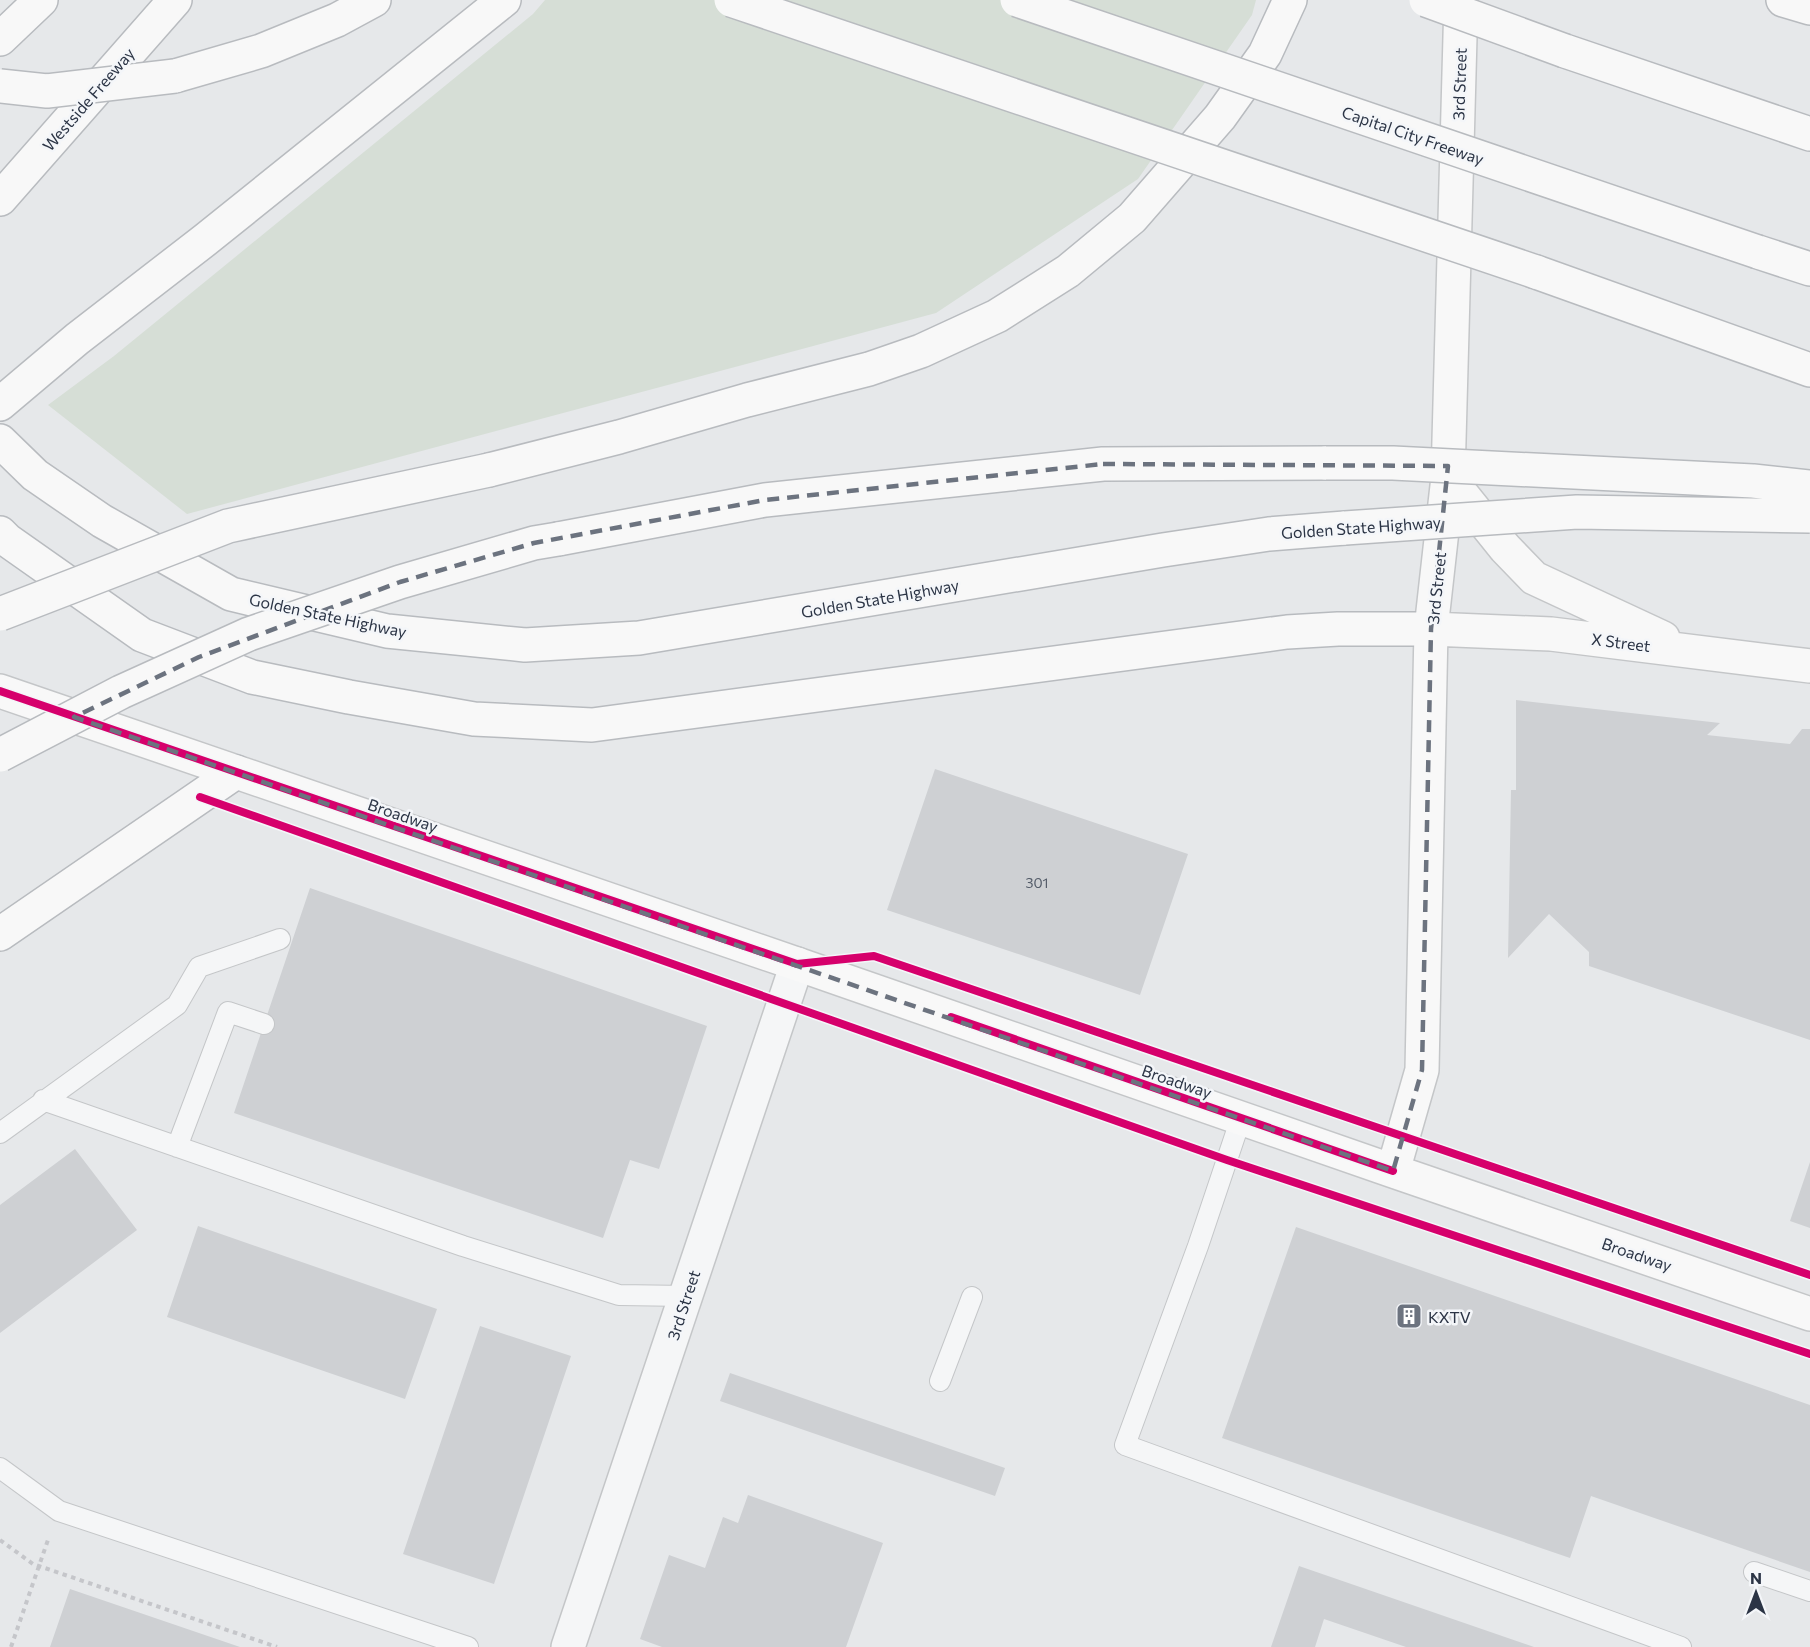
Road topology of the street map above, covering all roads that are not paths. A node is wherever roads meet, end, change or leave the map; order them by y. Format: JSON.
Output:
{"nodes":[{"id":1,"x":22,"y":0,"type":"edge"},
{"id":2,"x":41,"y":0,"type":"edge"},
{"id":3,"x":176,"y":0,"type":"edge"},
{"id":4,"x":374,"y":0,"type":"edge"},
{"id":5,"x":504,"y":0,"type":"edge"},
{"id":6,"x":731,"y":0,"type":"edge"},
{"id":7,"x":1017,"y":0,"type":"edge"},
{"id":8,"x":1290,"y":0,"type":"edge"},
{"id":9,"x":1426,"y":0,"type":"edge"},
{"id":10,"x":1461,"y":0,"type":"edge"},
{"id":11,"x":1783,"y":0,"type":"edge"},
{"id":12,"x":1790,"y":0,"type":"edge"},
{"id":13,"x":1810,"y":8,"type":"edge"},
{"id":14,"x":0,"y":24,"type":"edge"},
{"id":15,"x":0,"y":39,"type":"edge"},
{"id":16,"x":0,"y":87,"type":"edge"},
{"id":17,"x":1810,"y":134,"type":"edge"},
{"id":18,"x":0,"y":199,"type":"edge"},
{"id":19,"x":1810,"y":269,"type":"edge"},
{"id":20,"x":1810,"y":370,"type":"edge"},
{"id":21,"x":0,"y":404,"type":"edge"},
{"id":22,"x":0,"y":441,"type":"edge"},
{"id":23,"x":1448,"y":477,"type":"junction"},
{"id":24,"x":1810,"y":487,"type":"edge"},
{"id":25,"x":1810,"y":516,"type":"edge"},
{"id":26,"x":0,"y":533,"type":"edge"},
{"id":27,"x":0,"y":614,"type":"edge"},
{"id":28,"x":1431,"y":629,"type":"junction"},
{"id":29,"x":1688,"y":650,"type":"junction"},
{"id":30,"x":1810,"y":666,"type":"edge"},
{"id":31,"x":0,"y":691,"type":"edge"},
{"id":32,"x":0,"y":756,"type":"edge"},
{"id":33,"x":236,"y":772,"type":"junction"},
{"id":34,"x":0,"y":934,"type":"edge"},
{"id":35,"x":280,"y":939,"type":"dead end"},
{"id":36,"x":797,"y":964,"type":"junction"},
{"id":37,"x":264,"y":1024,"type":"dead end"},
{"id":38,"x":43,"y":1100,"type":"junction"},
{"id":39,"x":1241,"y":1118,"type":"junction"},
{"id":40,"x":0,"y":1132,"type":"edge"},
{"id":41,"x":177,"y":1147,"type":"junction"},
{"id":42,"x":1393,"y":1171,"type":"junction"},
{"id":43,"x":686,"y":1296,"type":"junction"},
{"id":44,"x":972,"y":1297,"type":"dead end"},
{"id":45,"x":1810,"y":1314,"type":"edge"},
{"id":46,"x":940,"y":1381,"type":"dead end"},
{"id":47,"x":0,"y":1468,"type":"edge"},
{"id":48,"x":1754,"y":1572,"type":"dead end"},
{"id":49,"x":1810,"y":1591,"type":"edge"},
{"id":50,"x":468,"y":1647,"type":"edge"},
{"id":51,"x":568,"y":1647,"type":"edge"},
{"id":52,"x":1681,"y":1647,"type":"edge"}],
"edges":[{"from":1,"to":14,"type":"main road"},
{"from":2,"to":15,"type":"main road"},
{"from":3,"to":18,"type":"main road","name":"Westside Freeway"},
{"from":4,"to":16,"type":"main road","bridge":true},
{"from":5,"to":21,"type":"main road"},
{"from":6,"to":20,"type":"main road","bridge":true},
{"from":7,"to":19,"type":"main road","name":"Capital City Freeway","bridge":true},
{"from":8,"to":27,"type":"main road","bridge":true},
{"from":9,"to":17,"type":"main road","bridge":true},
{"from":10,"to":23,"type":"main road","name":"3rd Street"},
{"from":11,"to":13,"type":"main road"},
{"from":12,"to":13,"type":"main road"},
{"from":22,"to":25,"type":"main road","name":"Golden State Highway","bridge":true},
{"from":23,"to":28,"type":"main road","name":"3rd Street"},
{"from":23,"to":29,"type":"main road"},
{"from":24,"to":32,"type":"main road","bridge":true},
{"from":26,"to":28,"type":"main road","name":"X Street"},
{"from":28,"to":29,"type":"main road","name":"X Street"},
{"from":28,"to":42,"type":"main road","name":"3rd Street"},
{"from":29,"to":30,"type":"main road","name":"X Street"},
{"from":31,"to":33,"type":"main road","name":"Broadway"},
{"from":33,"to":34,"type":"main road"},
{"from":33,"to":36,"type":"main road","name":"Broadway"},
{"from":35,"to":38,"type":"lane"},
{"from":36,"to":39,"type":"main road","name":"Broadway"},
{"from":36,"to":43,"type":"street","name":"3rd Street"},
{"from":37,"to":41,"type":"lane"},
{"from":38,"to":40,"type":"lane"},
{"from":38,"to":41,"type":"lane"},
{"from":39,"to":42,"type":"main road","name":"Broadway"},
{"from":39,"to":52,"type":"lane"},
{"from":41,"to":43,"type":"lane"},
{"from":42,"to":45,"type":"main road","name":"Broadway"},
{"from":43,"to":51,"type":"street","name":"3rd Street"},
{"from":44,"to":46,"type":"lane"},
{"from":47,"to":50,"type":"lane"},
{"from":48,"to":49,"type":"lane"}]}
